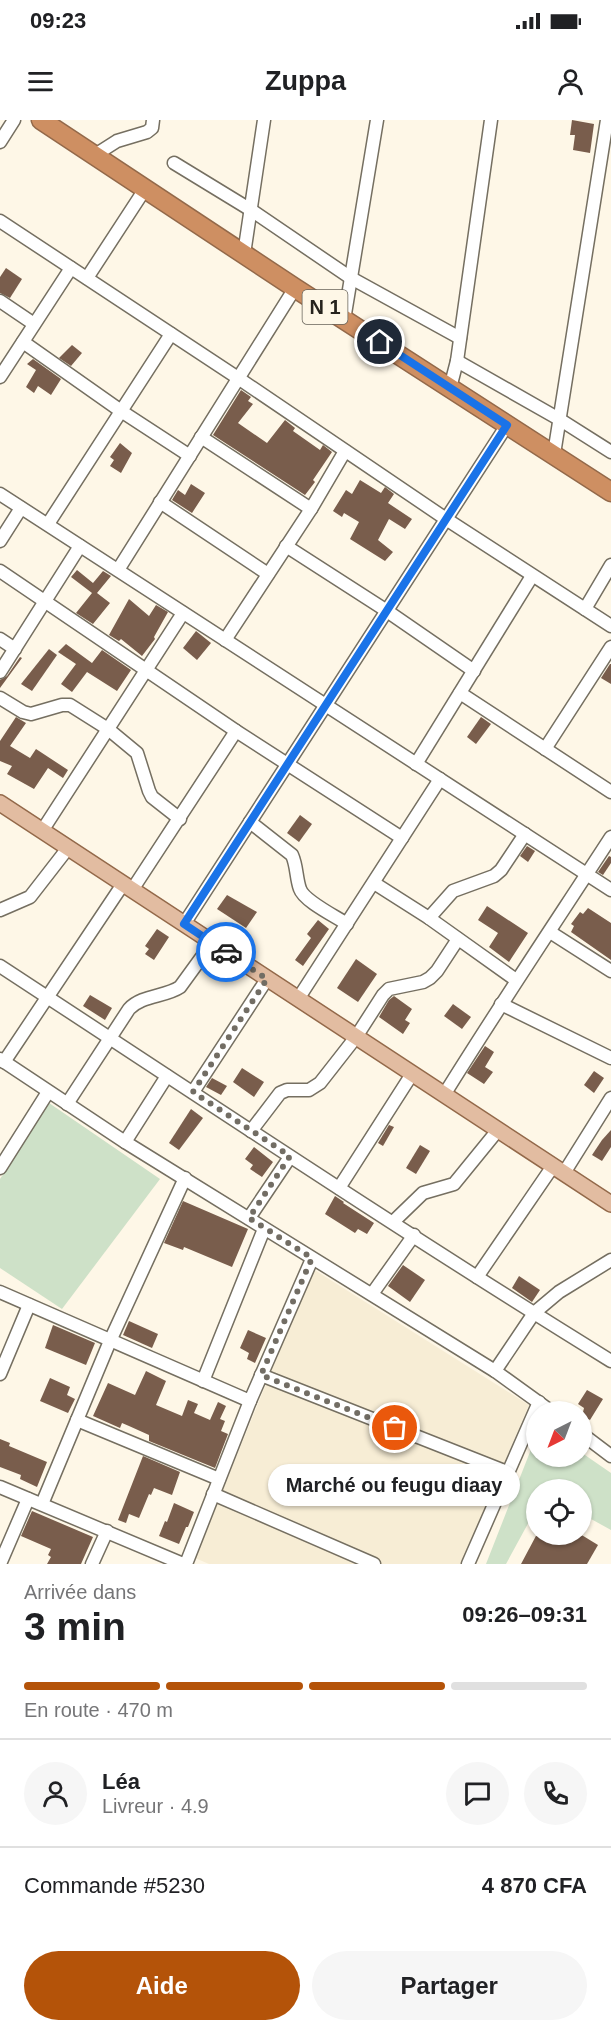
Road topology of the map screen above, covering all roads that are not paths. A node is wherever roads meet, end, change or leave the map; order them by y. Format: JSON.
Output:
{"nodes":[{"id":1,"x":14,"y":120,"type":"edge"},
{"id":2,"x":41,"y":120,"type":"edge"},
{"id":3,"x":153,"y":120,"type":"edge"},
{"id":4,"x":264,"y":120,"type":"edge"},
{"id":5,"x":377,"y":120,"type":"edge"},
{"id":6,"x":491,"y":120,"type":"edge"},
{"id":7,"x":607,"y":120,"type":"edge"},
{"id":8,"x":0,"y":142,"type":"edge"},
{"id":9,"x":95,"y":155,"type":"junction"},
{"id":10,"x":174,"y":163,"type":"dead end"},
{"id":11,"x":145,"y":189,"type":"junction"},
{"id":12,"x":251,"y":210,"type":"junction"},
{"id":13,"x":0,"y":221,"type":"edge"},
{"id":14,"x":244,"y":254,"type":"junction"},
{"id":15,"x":71,"y":268,"type":"junction"},
{"id":16,"x":87,"y":278,"type":"junction"},
{"id":17,"x":351,"y":278,"type":"junction"},
{"id":18,"x":295,"y":288,"type":"junction"},
{"id":19,"x":0,"y":302,"type":"edge"},
{"id":20,"x":344,"y":320,"type":"junction"},
{"id":21,"x":34,"y":324,"type":"junction"},
{"id":22,"x":171,"y":334,"type":"junction"},
{"id":23,"x":460,"y":338,"type":"junction"},
{"id":24,"x":23,"y":342,"type":"junction"},
{"id":25,"x":457,"y":362,"type":"junction"},
{"id":26,"x":0,"y":377,"type":"edge"},
{"id":27,"x":238,"y":378,"type":"junction"},
{"id":28,"x":450,"y":388,"type":"junction"},
{"id":29,"x":121,"y":411,"type":"junction"},
{"id":30,"x":559,"y":419,"type":"junction"},
{"id":31,"x":507,"y":425,"type":"junction"},
{"id":32,"x":201,"y":437,"type":"junction"},
{"id":33,"x":345,"y":451,"type":"junction"},
{"id":34,"x":611,"y":452,"type":"edge"},
{"id":35,"x":554,"y":454,"type":"junction"},
{"id":36,"x":190,"y":456,"type":"junction"},
{"id":37,"x":611,"y":492,"type":"edge"},
{"id":38,"x":0,"y":494,"type":"edge"},
{"id":39,"x":160,"y":502,"type":"junction"},
{"id":40,"x":21,"y":508,"type":"junction"},
{"id":41,"x":310,"y":509,"type":"junction"},
{"id":42,"x":446,"y":519,"type":"junction"},
{"id":43,"x":48,"y":524,"type":"junction"},
{"id":44,"x":0,"y":541,"type":"edge"},
{"id":45,"x":80,"y":546,"type":"junction"},
{"id":46,"x":286,"y":546,"type":"junction"},
{"id":47,"x":611,"y":566,"type":"edge"},
{"id":48,"x":118,"y":570,"type":"junction"},
{"id":49,"x":0,"y":571,"type":"edge"},
{"id":50,"x":268,"y":574,"type":"junction"},
{"id":51,"x":532,"y":576,"type":"junction"},
{"id":52,"x":45,"y":603,"type":"junction"},
{"id":53,"x":585,"y":609,"type":"junction"},
{"id":54,"x":387,"y":611,"type":"junction"},
{"id":55,"x":183,"y":613,"type":"junction"},
{"id":56,"x":611,"y":626,"type":"edge"},
{"id":57,"x":0,"y":639,"type":"edge"},
{"id":58,"x":225,"y":640,"type":"junction"},
{"id":59,"x":611,"y":646,"type":"edge"},
{"id":60,"x":15,"y":649,"type":"junction"},
{"id":61,"x":146,"y":671,"type":"junction"},
{"id":62,"x":474,"y":671,"type":"junction"},
{"id":63,"x":0,"y":672,"type":"edge"},
{"id":64,"x":460,"y":693,"type":"junction"},
{"id":65,"x":0,"y":698,"type":"edge"},
{"id":66,"x":326,"y":705,"type":"junction"},
{"id":67,"x":108,"y":729,"type":"junction"},
{"id":68,"x":236,"y":731,"type":"junction"},
{"id":69,"x":545,"y":749,"type":"junction"},
{"id":70,"x":288,"y":763,"type":"junction"},
{"id":71,"x":416,"y":764,"type":"junction"},
{"id":72,"x":440,"y":779,"type":"junction"},
{"id":73,"x":611,"y":792,"type":"edge"},
{"id":74,"x":0,"y":803,"type":"edge"},
{"id":75,"x":180,"y":819,"type":"junction"},
{"id":76,"x":250,"y":822,"type":"junction"},
{"id":77,"x":42,"y":831,"type":"junction"},
{"id":78,"x":525,"y":834,"type":"junction"},
{"id":79,"x":611,"y":837,"type":"edge"},
{"id":80,"x":402,"y":838,"type":"junction"},
{"id":81,"x":68,"y":848,"type":"junction"},
{"id":82,"x":587,"y":875,"type":"junction"},
{"id":83,"x":374,"y":883,"type":"junction"},
{"id":84,"x":128,"y":887,"type":"junction"},
{"id":85,"x":611,"y":890,"type":"edge"},
{"id":86,"x":0,"y":910,"type":"edge"},
{"id":87,"x":429,"y":918,"type":"junction"},
{"id":88,"x":184,"y":924,"type":"junction"},
{"id":89,"x":346,"y":924,"type":"junction"},
{"id":90,"x":550,"y":932,"type":"junction"},
{"id":91,"x":458,"y":939,"type":"junction"},
{"id":92,"x":212,"y":943,"type":"junction"},
{"id":93,"x":0,"y":966,"type":"edge"},
{"id":94,"x":611,"y":971,"type":"edge"},
{"id":95,"x":267,"y":979,"type":"junction"},
{"id":96,"x":516,"y":980,"type":"junction"},
{"id":97,"x":47,"y":997,"type":"junction"},
{"id":98,"x":298,"y":999,"type":"junction"},
{"id":99,"x":501,"y":1004,"type":"junction"},
{"id":100,"x":356,"y":1037,"type":"junction"},
{"id":101,"x":110,"y":1039,"type":"junction"},
{"id":102,"x":611,"y":1058,"type":"edge"},
{"id":103,"x":2,"y":1060,"type":"edge"},
{"id":104,"x":412,"y":1074,"type":"junction"},
{"id":105,"x":167,"y":1076,"type":"junction"},
{"id":106,"x":48,"y":1092,"type":"junction"},
{"id":107,"x":193,"y":1092,"type":"junction"},
{"id":108,"x":444,"y":1095,"type":"junction"},
{"id":109,"x":611,"y":1098,"type":"edge"},
{"id":110,"x":67,"y":1104,"type":"junction"},
{"id":111,"x":498,"y":1130,"type":"junction"},
{"id":112,"x":251,"y":1131,"type":"junction"},
{"id":113,"x":125,"y":1142,"type":"junction"},
{"id":114,"x":290,"y":1156,"type":"junction"},
{"id":115,"x":0,"y":1168,"type":"edge"},
{"id":116,"x":558,"y":1169,"type":"junction"},
{"id":117,"x":185,"y":1178,"type":"junction"},
{"id":118,"x":339,"y":1188,"type":"junction"},
{"id":119,"x":611,"y":1204,"type":"edge"},
{"id":120,"x":249,"y":1218,"type":"junction"},
{"id":121,"x":393,"y":1222,"type":"junction"},
{"id":122,"x":264,"y":1228,"type":"junction"},
{"id":123,"x":414,"y":1235,"type":"junction"},
{"id":124,"x":312,"y":1258,"type":"junction"},
{"id":125,"x":611,"y":1260,"type":"edge"},
{"id":126,"x":477,"y":1277,"type":"junction"},
{"id":127,"x":0,"y":1292,"type":"edge"},
{"id":128,"x":372,"y":1294,"type":"junction"},
{"id":129,"x":29,"y":1305,"type":"junction"},
{"id":130,"x":534,"y":1313,"type":"junction"},
{"id":131,"x":110,"y":1341,"type":"junction"},
{"id":132,"x":611,"y":1361,"type":"edge"},
{"id":133,"x":495,"y":1371,"type":"junction"},
{"id":134,"x":0,"y":1374,"type":"edge"},
{"id":135,"x":261,"y":1375,"type":"junction"},
{"id":136,"x":203,"y":1381,"type":"junction"},
{"id":137,"x":250,"y":1401,"type":"junction"},
{"id":138,"x":538,"y":1401,"type":"edge"},
{"id":139,"x":77,"y":1420,"type":"junction"},
{"id":140,"x":526,"y":1430,"type":"edge"},
{"id":141,"x":592,"y":1442,"type":"edge"},
{"id":142,"x":611,"y":1456,"type":"edge"},
{"id":143,"x":507,"y":1472,"type":"junction"},
{"id":144,"x":219,"y":1479,"type":"junction"},
{"id":145,"x":0,"y":1487,"type":"edge"},
{"id":146,"x":213,"y":1494,"type":"junction"},
{"id":147,"x":28,"y":1499,"type":"junction"},
{"id":148,"x":42,"y":1504,"type":"junction"},
{"id":149,"x":107,"y":1531,"type":"junction"},
{"id":150,"x":0,"y":1564,"type":"edge"},
{"id":151,"x":92,"y":1564,"type":"edge"},
{"id":152,"x":185,"y":1564,"type":"edge"},
{"id":153,"x":374,"y":1564,"type":"edge"},
{"id":154,"x":468,"y":1564,"type":"edge"}],
"edges":[{"from":1,"to":8,"type":"street"},
{"from":2,"to":9,"type":"highway","number":"N 1"},
{"from":3,"to":9,"type":"street"},
{"from":4,"to":12,"type":"street"},
{"from":5,"to":17,"type":"street"},
{"from":6,"to":23,"type":"street"},
{"from":7,"to":30,"type":"street"},
{"from":9,"to":11,"type":"highway","number":"N 1"},
{"from":10,"to":12,"type":"street"},
{"from":11,"to":14,"type":"highway","number":"N 1"},
{"from":11,"to":16,"type":"street"},
{"from":12,"to":14,"type":"street"},
{"from":12,"to":17,"type":"street"},
{"from":13,"to":15,"type":"street"},
{"from":14,"to":18,"type":"highway","number":"N 1"},
{"from":15,"to":16,"type":"street"},
{"from":15,"to":21,"type":"street"},
{"from":16,"to":22,"type":"street"},
{"from":17,"to":20,"type":"street"},
{"from":17,"to":23,"type":"street"},
{"from":18,"to":20,"type":"highway","number":"N 1"},
{"from":18,"to":27,"type":"street"},
{"from":19,"to":21,"type":"street"},
{"from":20,"to":28,"type":"highway","number":"N 1"},
{"from":21,"to":24,"type":"street"},
{"from":22,"to":27,"type":"street"},
{"from":22,"to":29,"type":"street"},
{"from":23,"to":25,"type":"street"},
{"from":24,"to":26,"type":"street"},
{"from":24,"to":29,"type":"street"},
{"from":25,"to":28,"type":"street"},
{"from":25,"to":30,"type":"street"},
{"from":27,"to":32,"type":"street"},
{"from":27,"to":33,"type":"street"},
{"from":28,"to":31,"type":"highway","number":"N 1"},
{"from":29,"to":36,"type":"street"},
{"from":29,"to":43,"type":"street"},
{"from":30,"to":34,"type":"street"},
{"from":30,"to":35,"type":"street"},
{"from":31,"to":35,"type":"highway","number":"N 1"},
{"from":31,"to":42,"type":"street"},
{"from":32,"to":36,"type":"street"},
{"from":32,"to":41,"type":"street"},
{"from":33,"to":41,"type":"street"},
{"from":33,"to":42,"type":"street"},
{"from":35,"to":37,"type":"highway","number":"N 1"},
{"from":36,"to":39,"type":"street"},
{"from":38,"to":40,"type":"street"},
{"from":39,"to":48,"type":"street"},
{"from":39,"to":50,"type":"street"},
{"from":40,"to":43,"type":"street"},
{"from":40,"to":44,"type":"street"},
{"from":41,"to":46,"type":"street"},
{"from":42,"to":51,"type":"street"},
{"from":42,"to":54,"type":"street"},
{"from":43,"to":45,"type":"street"},
{"from":45,"to":48,"type":"street"},
{"from":45,"to":52,"type":"street"},
{"from":46,"to":50,"type":"street"},
{"from":46,"to":54,"type":"street"},
{"from":47,"to":53,"type":"street"},
{"from":48,"to":55,"type":"street"},
{"from":49,"to":52,"type":"street"},
{"from":50,"to":58,"type":"street"},
{"from":51,"to":53,"type":"street"},
{"from":51,"to":62,"type":"street"},
{"from":52,"to":60,"type":"street"},
{"from":52,"to":61,"type":"street"},
{"from":53,"to":56,"type":"street"},
{"from":54,"to":62,"type":"street"},
{"from":54,"to":66,"type":"street"},
{"from":55,"to":58,"type":"street"},
{"from":55,"to":61,"type":"street"},
{"from":57,"to":60,"type":"street"},
{"from":58,"to":66,"type":"street"},
{"from":59,"to":69,"type":"street"},
{"from":60,"to":63,"type":"street"},
{"from":61,"to":67,"type":"street"},
{"from":61,"to":68,"type":"street"},
{"from":62,"to":64,"type":"street"},
{"from":64,"to":69,"type":"street"},
{"from":64,"to":71,"type":"street"},
{"from":65,"to":67,"type":"street"},
{"from":66,"to":70,"type":"street"},
{"from":66,"to":71,"type":"street"},
{"from":67,"to":75,"type":"street"},
{"from":67,"to":77,"type":"street"},
{"from":68,"to":70,"type":"street"},
{"from":68,"to":75,"type":"street"},
{"from":69,"to":73,"type":"street"},
{"from":70,"to":76,"type":"street"},
{"from":70,"to":80,"type":"street"},
{"from":71,"to":72,"type":"street"},
{"from":72,"to":78,"type":"street"},
{"from":72,"to":80,"type":"street"},
{"from":74,"to":77,"type":"main road"},
{"from":75,"to":84,"type":"street"},
{"from":76,"to":88,"type":"street"},
{"from":76,"to":89,"type":"street"},
{"from":77,"to":81,"type":"main road"},
{"from":78,"to":82,"type":"street"},
{"from":78,"to":87,"type":"street"},
{"from":79,"to":82,"type":"street"},
{"from":80,"to":83,"type":"street"},
{"from":81,"to":84,"type":"main road"},
{"from":81,"to":86,"type":"street"},
{"from":82,"to":85,"type":"street"},
{"from":82,"to":90,"type":"street"},
{"from":83,"to":87,"type":"street"},
{"from":83,"to":89,"type":"street"},
{"from":84,"to":88,"type":"main road"},
{"from":84,"to":97,"type":"street"},
{"from":87,"to":91,"type":"street"},
{"from":88,"to":92,"type":"main road"},
{"from":89,"to":98,"type":"street"},
{"from":90,"to":94,"type":"street"},
{"from":90,"to":96,"type":"street"},
{"from":91,"to":96,"type":"street"},
{"from":91,"to":100,"type":"street"},
{"from":92,"to":95,"type":"main road"},
{"from":92,"to":101,"type":"street"},
{"from":93,"to":97,"type":"street"},
{"from":95,"to":98,"type":"main road"},
{"from":95,"to":107,"type":"street"},
{"from":96,"to":99,"type":"street"},
{"from":97,"to":101,"type":"street"},
{"from":97,"to":103,"type":"street"},
{"from":98,"to":100,"type":"main road"},
{"from":99,"to":102,"type":"street"},
{"from":99,"to":108,"type":"street"},
{"from":100,"to":104,"type":"main road"},
{"from":100,"to":112,"type":"street"},
{"from":101,"to":105,"type":"street"},
{"from":101,"to":110,"type":"street"},
{"from":103,"to":106,"type":"street"},
{"from":104,"to":108,"type":"main road"},
{"from":104,"to":118,"type":"street"},
{"from":105,"to":107,"type":"street"},
{"from":105,"to":113,"type":"street"},
{"from":106,"to":110,"type":"street"},
{"from":106,"to":115,"type":"street"},
{"from":107,"to":112,"type":"street"},
{"from":108,"to":111,"type":"main road"},
{"from":109,"to":116,"type":"street"},
{"from":110,"to":113,"type":"street"},
{"from":111,"to":116,"type":"main road"},
{"from":111,"to":121,"type":"street"},
{"from":112,"to":114,"type":"street"},
{"from":113,"to":117,"type":"street"},
{"from":114,"to":118,"type":"street"},
{"from":114,"to":120,"type":"street"},
{"from":116,"to":119,"type":"main road"},
{"from":116,"to":126,"type":"street"},
{"from":117,"to":120,"type":"street"},
{"from":117,"to":131,"type":"street"},
{"from":118,"to":121,"type":"street"},
{"from":120,"to":122,"type":"street"},
{"from":121,"to":123,"type":"street"},
{"from":122,"to":124,"type":"street"},
{"from":122,"to":136,"type":"street"},
{"from":123,"to":126,"type":"street"},
{"from":123,"to":128,"type":"street"},
{"from":124,"to":128,"type":"street"},
{"from":124,"to":135,"type":"street"},
{"from":125,"to":130,"type":"street"},
{"from":126,"to":130,"type":"street"},
{"from":127,"to":129,"type":"street"},
{"from":128,"to":133,"type":"street"},
{"from":129,"to":131,"type":"street"},
{"from":129,"to":134,"type":"street"},
{"from":130,"to":132,"type":"street"},
{"from":130,"to":133,"type":"street"},
{"from":131,"to":136,"type":"street"},
{"from":131,"to":139,"type":"street"},
{"from":133,"to":138,"type":"street"},
{"from":135,"to":137,"type":"street"},
{"from":135,"to":143,"type":"street"},
{"from":136,"to":137,"type":"street"},
{"from":137,"to":144,"type":"street"},
{"from":139,"to":144,"type":"street"},
{"from":139,"to":148,"type":"street"},
{"from":140,"to":143,"type":"street"},
{"from":141,"to":142,"type":"street"},
{"from":143,"to":154,"type":"street"},
{"from":144,"to":146,"type":"street"},
{"from":145,"to":147,"type":"street"},
{"from":146,"to":152,"type":"street"},
{"from":146,"to":153,"type":"street"},
{"from":147,"to":148,"type":"street"},
{"from":147,"to":150,"type":"street"},
{"from":148,"to":149,"type":"street"},
{"from":149,"to":151,"type":"street"},
{"from":149,"to":152,"type":"street"}]}
